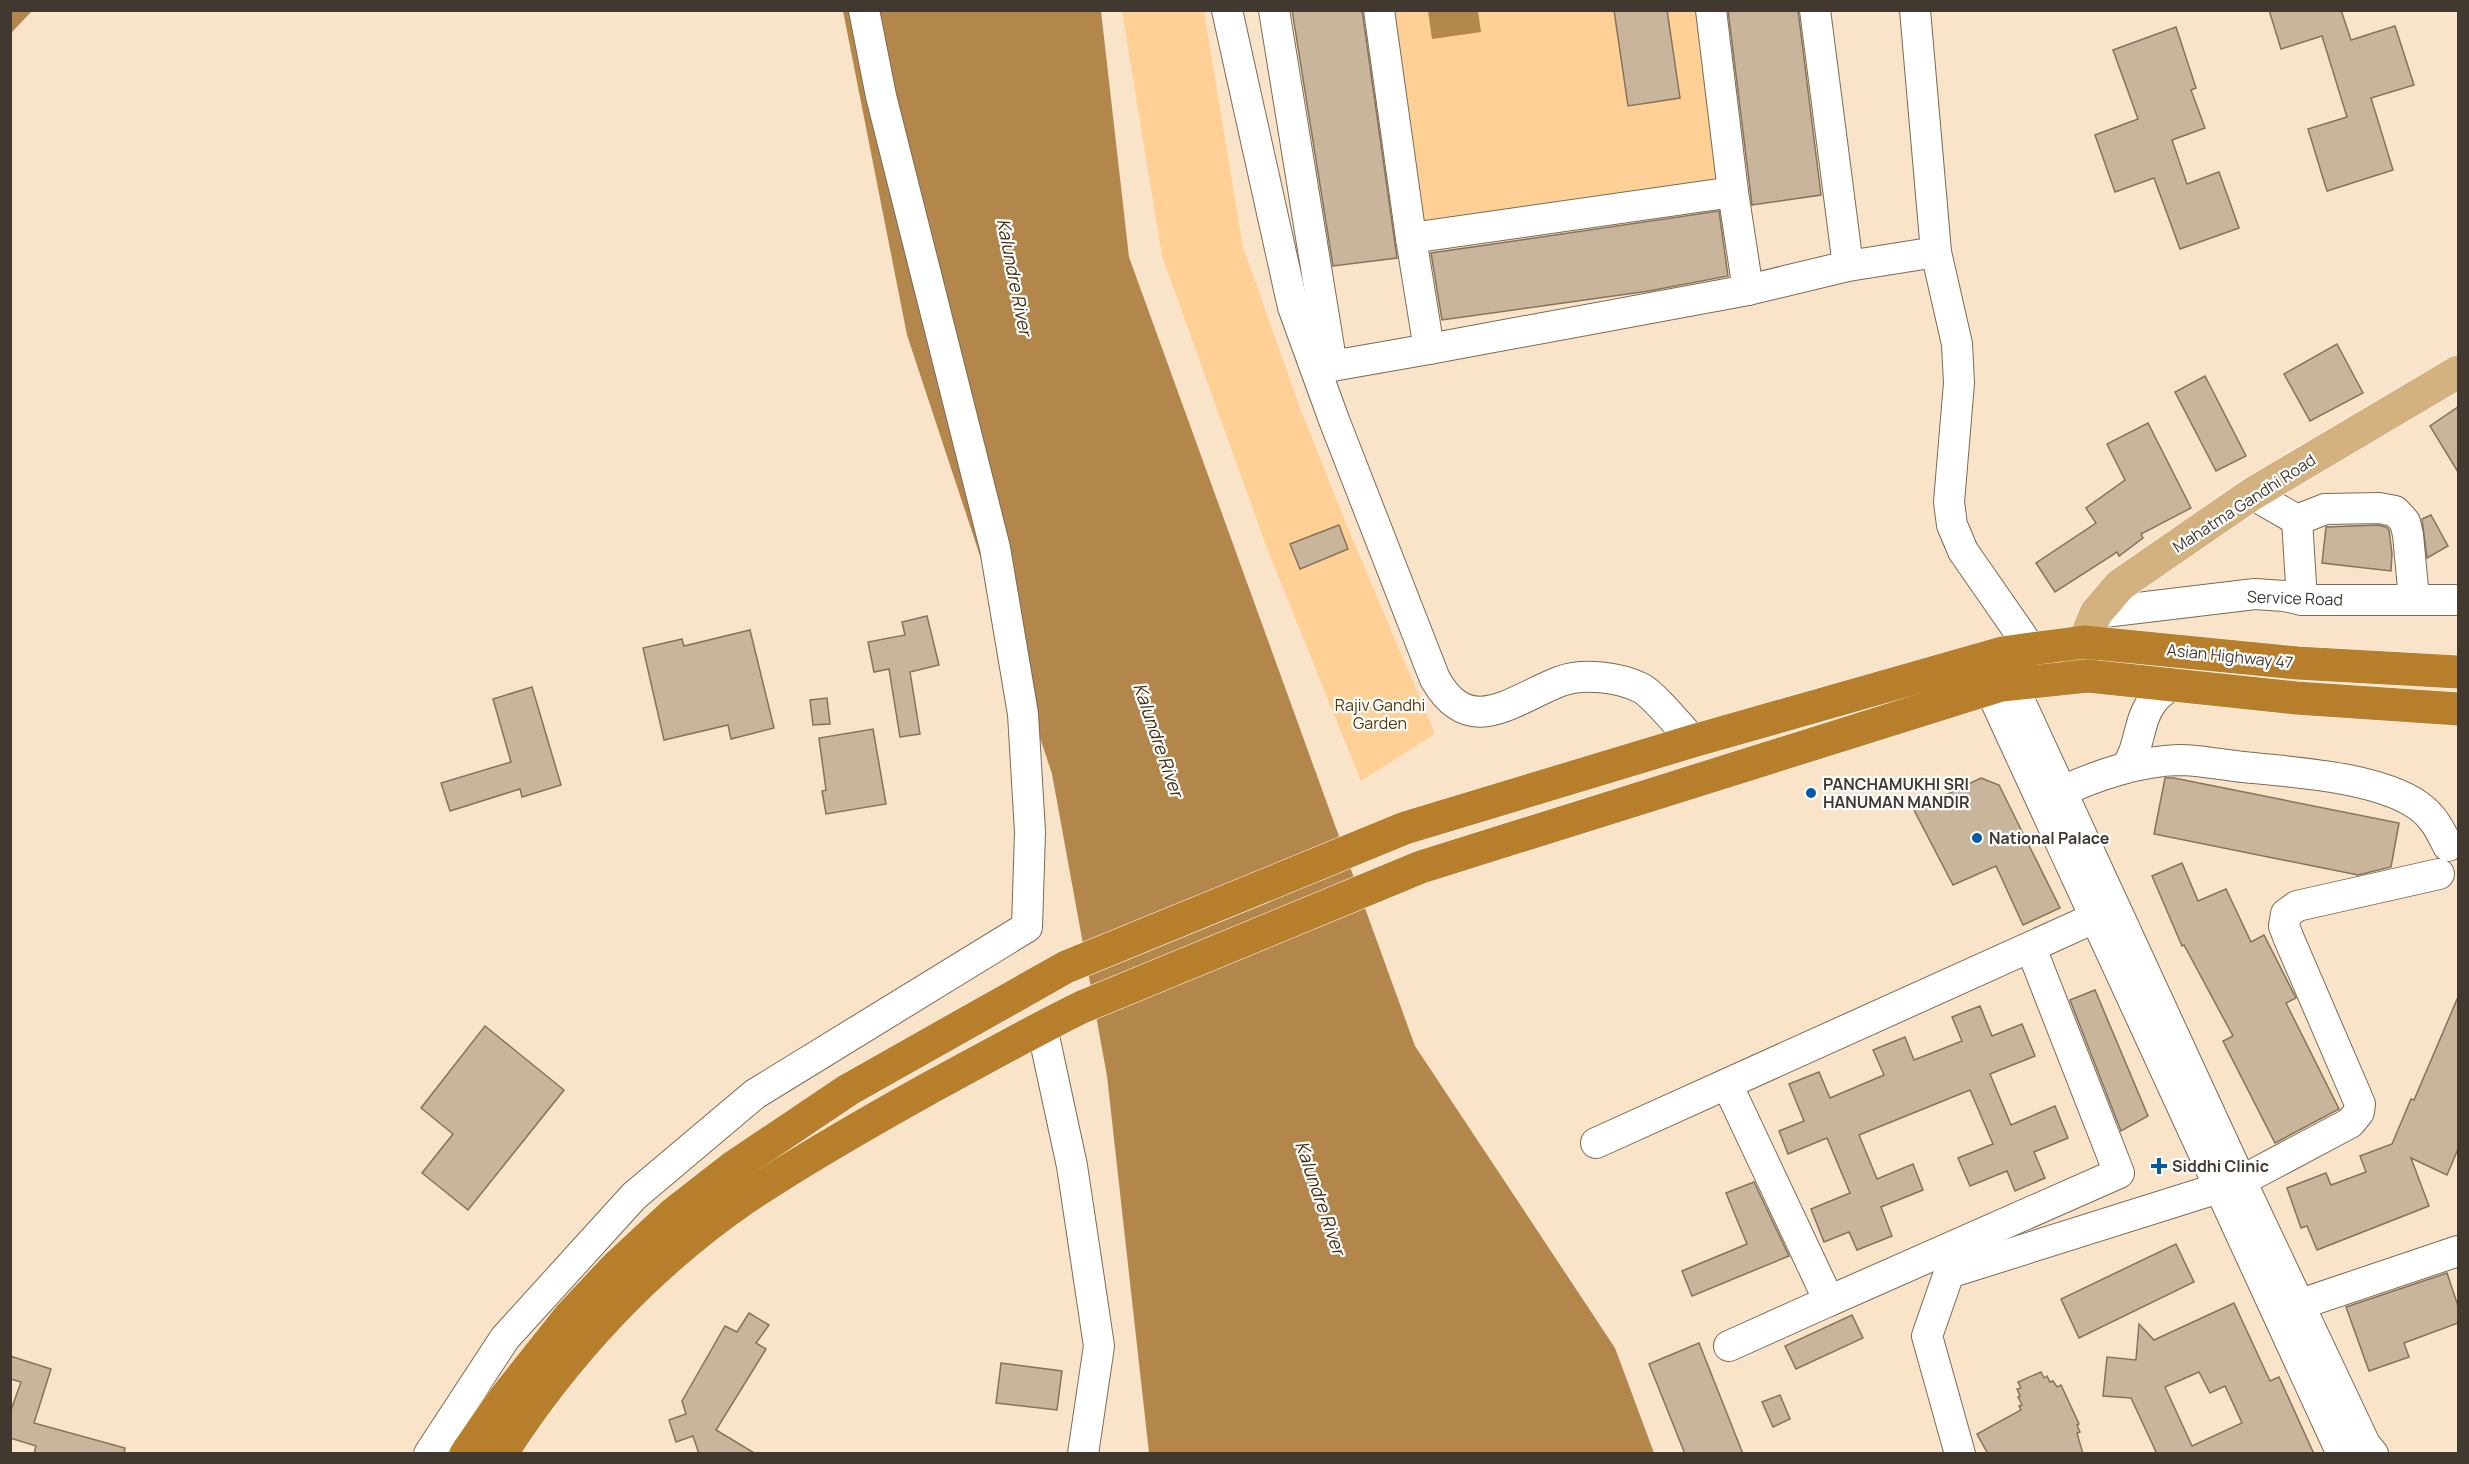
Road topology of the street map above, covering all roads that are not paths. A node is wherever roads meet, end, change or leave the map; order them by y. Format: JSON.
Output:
{"nodes":[{"id":1,"x":864,"y":10,"type":"edge"},
{"id":2,"x":1227,"y":10,"type":"edge"},
{"id":3,"x":1274,"y":10,"type":"edge"},
{"id":4,"x":1380,"y":10,"type":"edge"},
{"id":5,"x":1711,"y":10,"type":"edge"},
{"id":6,"x":1815,"y":10,"type":"edge"},
{"id":7,"x":1916,"y":10,"type":"edge"},
{"id":8,"x":1733,"y":192,"type":"junction"},
{"id":9,"x":1411,"y":238,"type":"junction"},
{"id":10,"x":1936,"y":252,"type":"junction"},
{"id":11,"x":1848,"y":266,"type":"junction"},
{"id":12,"x":1748,"y":290,"type":"junction"},
{"id":13,"x":1429,"y":349,"type":"junction"},
{"id":14,"x":2458,"y":372,"type":"edge"},
{"id":15,"x":2252,"y":494,"type":"junction"},
{"id":16,"x":2298,"y":520,"type":"junction"},
{"id":17,"x":2414,"y":599,"type":"junction"},
{"id":18,"x":2302,"y":600,"type":"junction"},
{"id":19,"x":2458,"y":600,"type":"edge"},
{"id":20,"x":2090,"y":627,"type":"junction"},
{"id":21,"x":2004,"y":653,"type":"junction"},
{"id":22,"x":2458,"y":672,"type":"edge"},
{"id":23,"x":2077,"y":677,"type":"junction"},
{"id":24,"x":2171,"y":685,"type":"junction"},
{"id":25,"x":2001,"y":686,"type":"junction"},
{"id":26,"x":2458,"y":709,"type":"edge"},
{"id":27,"x":1693,"y":741,"type":"junction"},
{"id":28,"x":2125,"y":768,"type":"junction"},
{"id":29,"x":2061,"y":792,"type":"junction"},
{"id":30,"x":2448,"y":846,"type":"dead end"},
{"id":31,"x":2439,"y":874,"type":"dead end"},
{"id":32,"x":2105,"y":914,"type":"junction"},
{"id":33,"x":2031,"y":948,"type":"junction"},
{"id":34,"x":1042,"y":1027,"type":"junction"},
{"id":35,"x":1727,"y":1084,"type":"junction"},
{"id":36,"x":1596,"y":1143,"type":"dead end"},
{"id":37,"x":2230,"y":1184,"type":"junction"},
{"id":38,"x":2457,"y":1248,"type":"edge"},
{"id":39,"x":1829,"y":1301,"type":"junction"},
{"id":40,"x":2288,"y":1309,"type":"junction"},
{"id":41,"x":1729,"y":1346,"type":"dead end"},
{"id":42,"x":429,"y":1454,"type":"edge"},
{"id":43,"x":466,"y":1454,"type":"edge"},
{"id":44,"x":501,"y":1454,"type":"edge"},
{"id":45,"x":1083,"y":1454,"type":"edge"},
{"id":46,"x":1960,"y":1454,"type":"edge"},
{"id":47,"x":2342,"y":1454,"type":"edge"},
{"id":48,"x":2373,"y":1454,"type":"edge"}],
"edges":[{"from":1,"to":42,"type":"street"},
{"from":2,"to":27,"type":"street"},
{"from":3,"to":13,"type":"street"},
{"from":4,"to":9,"type":"street"},
{"from":5,"to":8,"type":"street"},
{"from":6,"to":11,"type":"street"},
{"from":7,"to":10,"type":"street"},
{"from":8,"to":9,"type":"street"},
{"from":8,"to":12,"type":"street"},
{"from":9,"to":13,"type":"street"},
{"from":10,"to":11,"type":"street"},
{"from":10,"to":21,"type":"street"},
{"from":11,"to":12,"type":"street"},
{"from":12,"to":13,"type":"street"},
{"from":14,"to":15,"type":"main road","name":"Mahatma Gandhi Road"},
{"from":15,"to":16,"type":"street"},
{"from":15,"to":20,"type":"main road","name":"Mahatma Gandhi Road"},
{"from":16,"to":17,"type":"street"},
{"from":16,"to":18,"type":"street"},
{"from":17,"to":18,"type":"street","name":"Service Road"},
{"from":17,"to":19,"type":"street","name":"Service Road"},
{"from":18,"to":20,"type":"street","name":"Service Road"},
{"from":20,"to":21,"type":"highway","name":"Asian Highway 47"},
{"from":20,"to":22,"type":"highway","name":"Asian Highway 47"},
{"from":20,"to":23,"type":"main road","name":"Mahatma Gandhi Road"},
{"from":21,"to":25,"type":"street"},
{"from":21,"to":27,"type":"highway","name":"Asian Highway 47"},
{"from":23,"to":24,"type":"highway"},
{"from":23,"to":25,"type":"highway"},
{"from":24,"to":26,"type":"highway"},
{"from":24,"to":28,"type":"street"},
{"from":25,"to":29,"type":"street"},
{"from":25,"to":32,"type":"street"},
{"from":25,"to":34,"type":"highway"},
{"from":27,"to":43,"type":"highway","name":"Asian Highway 47"},
{"from":28,"to":29,"type":"street"},
{"from":28,"to":30,"type":"street"},
{"from":29,"to":32,"type":"street"},
{"from":31,"to":37,"type":"street"},
{"from":32,"to":33,"type":"street"},
{"from":32,"to":37,"type":"street"},
{"from":33,"to":35,"type":"street"},
{"from":33,"to":39,"type":"street"},
{"from":34,"to":44,"type":"highway"},
{"from":34,"to":45,"type":"street"},
{"from":35,"to":36,"type":"street"},
{"from":35,"to":39,"type":"street"},
{"from":37,"to":40,"type":"street"},
{"from":37,"to":46,"type":"street"},
{"from":38,"to":40,"type":"street"},
{"from":39,"to":41,"type":"street"},
{"from":40,"to":47,"type":"street"},
{"from":40,"to":48,"type":"street"}]}
